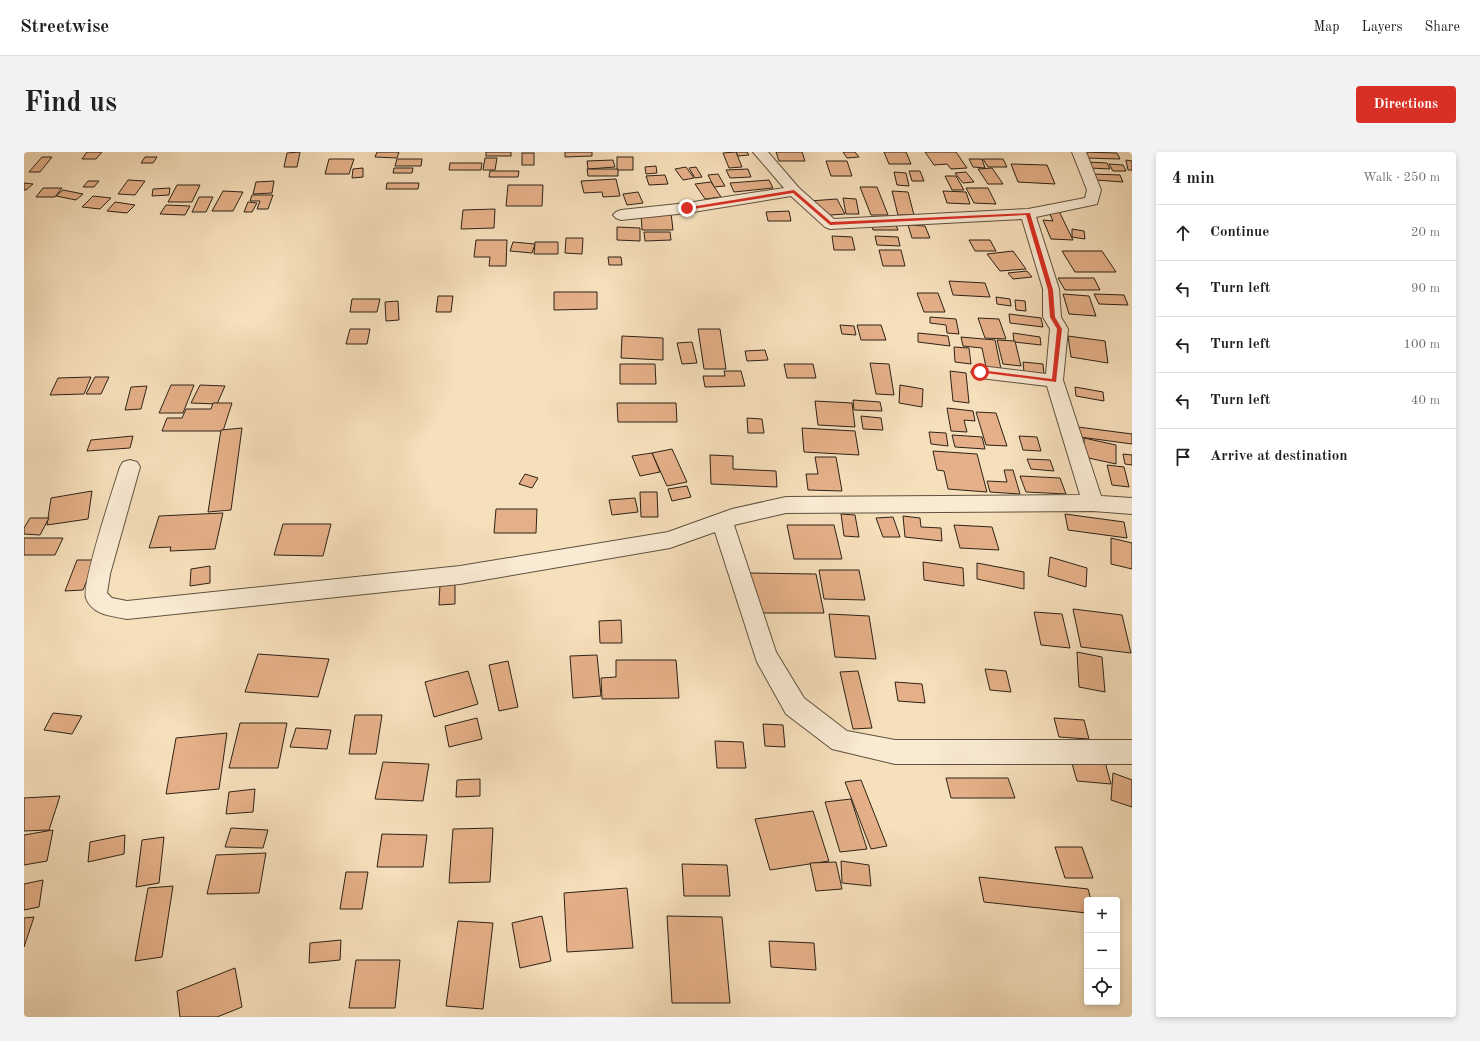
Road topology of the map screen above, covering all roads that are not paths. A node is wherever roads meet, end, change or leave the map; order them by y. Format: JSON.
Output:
{"nodes":[{"id":1,"x":760,"y":152,"type":"edge"},
{"id":2,"x":1079,"y":152,"type":"edge"},
{"id":3,"x":794,"y":191,"type":"junction"},
{"id":4,"x":1028,"y":214,"type":"junction"},
{"id":5,"x":622,"y":215,"type":"dead end"},
{"id":6,"x":980,"y":372,"type":"dead end"},
{"id":7,"x":1054,"y":381,"type":"junction"},
{"id":8,"x":130,"y":467,"type":"dead end"},
{"id":9,"x":1093,"y":503,"type":"junction"},
{"id":10,"x":1132,"y":506,"type":"edge"},
{"id":11,"x":722,"y":521,"type":"junction"},
{"id":12,"x":1132,"y":752,"type":"edge"}],
"edges":[{"from":1,"to":3,"type":"street"},
{"from":2,"to":4,"type":"street"},
{"from":3,"to":4,"type":"street"},
{"from":3,"to":5,"type":"street"},
{"from":4,"to":7,"type":"street"},
{"from":6,"to":7,"type":"street"},
{"from":7,"to":9,"type":"street"},
{"from":8,"to":11,"type":"street"},
{"from":9,"to":10,"type":"street"},
{"from":9,"to":11,"type":"street"},
{"from":11,"to":12,"type":"street"}]}
